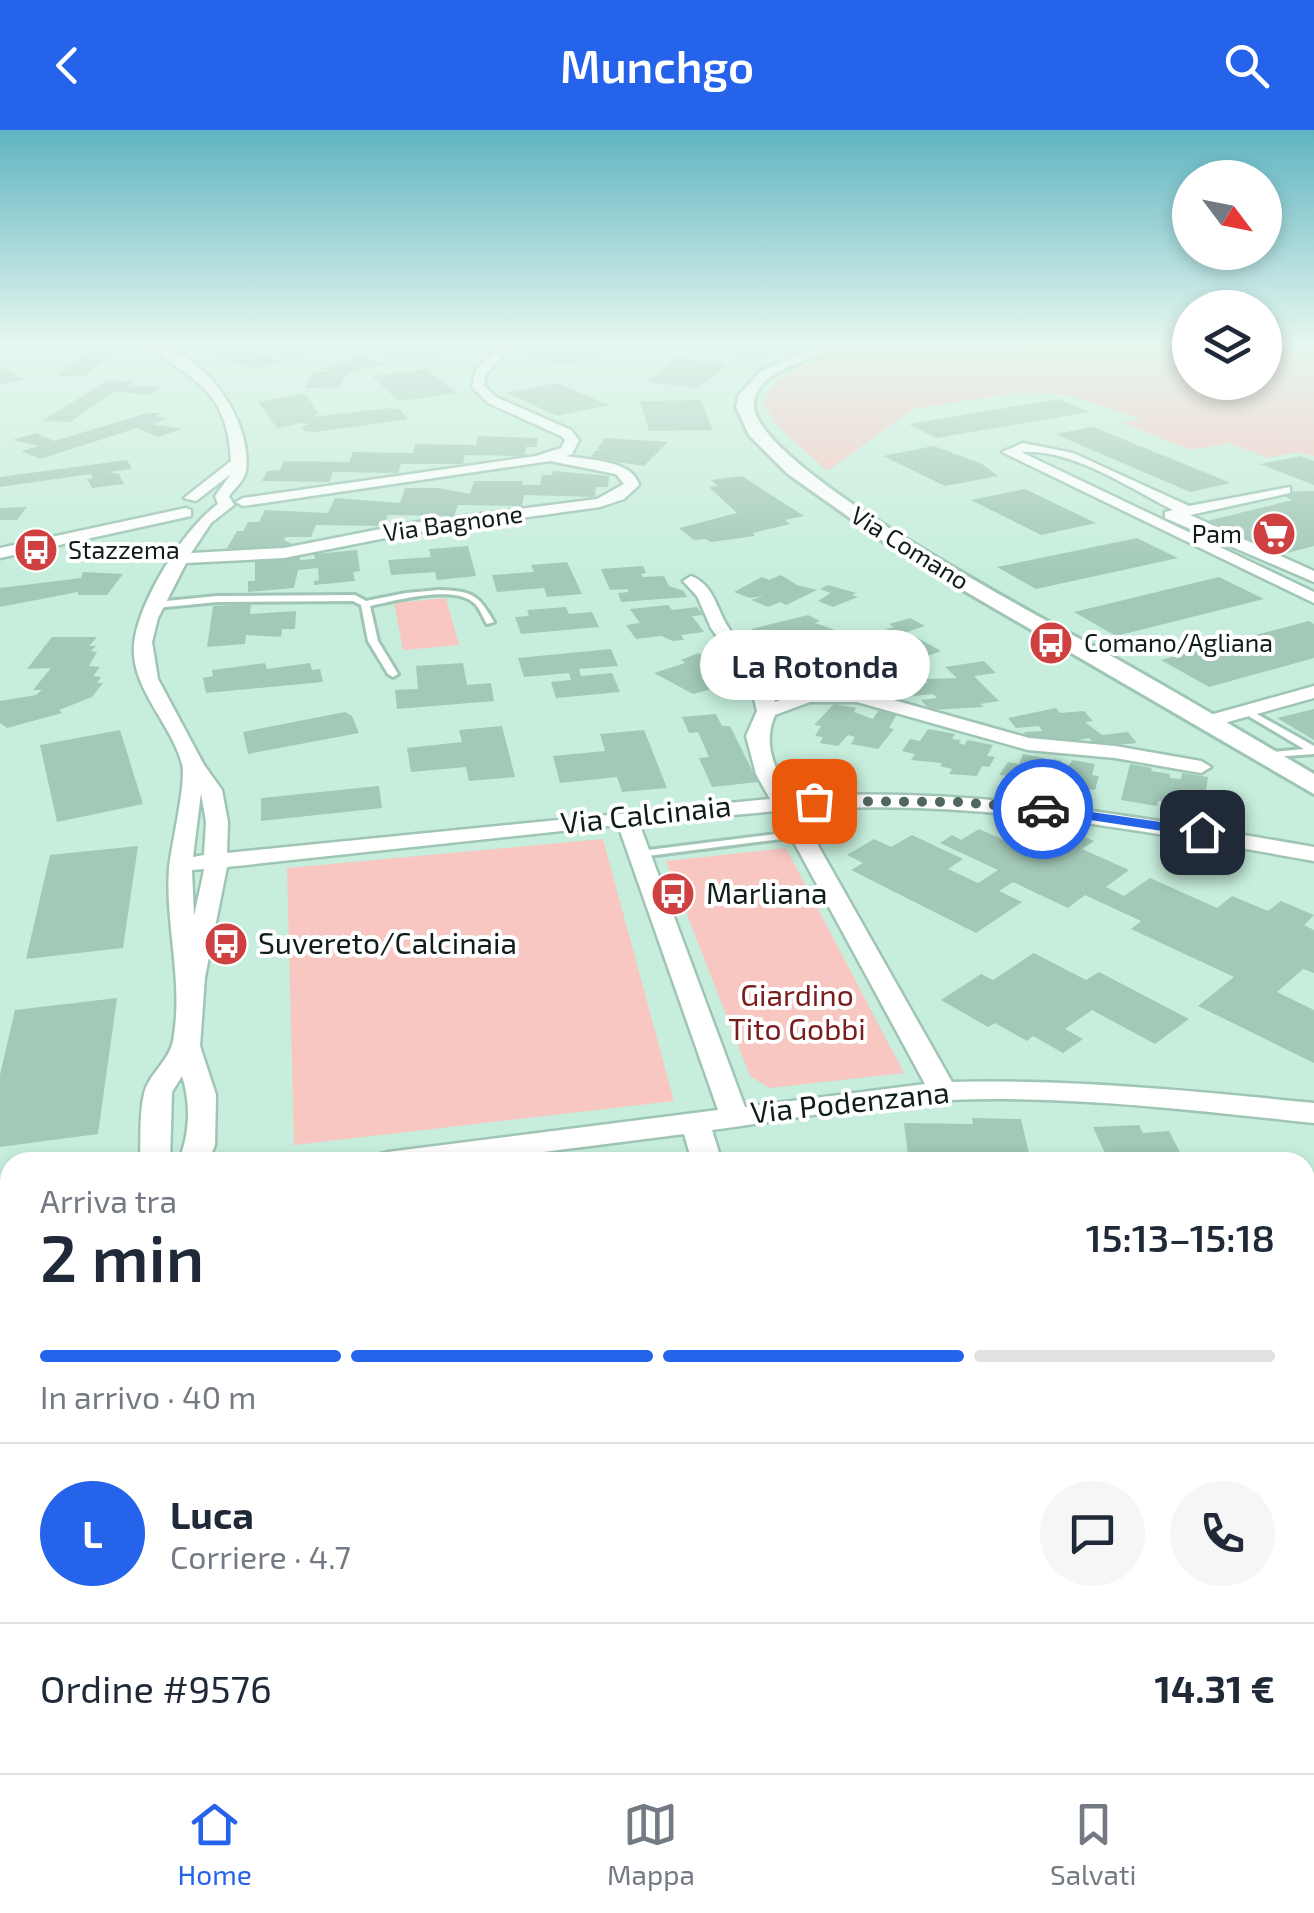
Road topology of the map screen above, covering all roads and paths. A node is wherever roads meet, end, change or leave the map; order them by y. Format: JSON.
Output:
{"nodes":[{"id":1,"x":229,"y":419,"type":"edge"},
{"id":2,"x":531,"y":419,"type":"edge"},
{"id":3,"x":749,"y":419,"type":"edge"},
{"id":4,"x":552,"y":457,"type":"junction"},
{"id":5,"x":237,"y":462,"type":"junction"},
{"id":6,"x":1285,"y":490,"type":"dead end"},
{"id":7,"x":243,"y":502,"type":"junction"},
{"id":8,"x":220,"y":504,"type":"junction"},
{"id":9,"x":184,"y":506,"type":"junction"},
{"id":10,"x":1180,"y":512,"type":"junction"},
{"id":11,"x":1146,"y":520,"type":"junction"},
{"id":12,"x":124,"y":526,"type":"junction"},
{"id":13,"x":98,"y":530,"type":"junction"},
{"id":14,"x":184,"y":546,"type":"junction"},
{"id":15,"x":0,"y":553,"type":"edge"},
{"id":16,"x":1310,"y":572,"type":"edge"},
{"id":17,"x":1271,"y":578,"type":"junction"},
{"id":18,"x":691,"y":581,"type":"dead end"},
{"id":19,"x":1314,"y":598,"type":"edge"},
{"id":20,"x":364,"y":604,"type":"junction"},
{"id":21,"x":156,"y":605,"type":"junction"},
{"id":22,"x":490,"y":622,"type":"dead end"},
{"id":23,"x":393,"y":674,"type":"dead end"},
{"id":24,"x":1314,"y":692,"type":"edge"},
{"id":25,"x":767,"y":710,"type":"junction"},
{"id":26,"x":1248,"y":712,"type":"junction"},
{"id":27,"x":1206,"y":722,"type":"junction"},
{"id":28,"x":1314,"y":750,"type":"edge"},
{"id":29,"x":1263,"y":756,"type":"junction"},
{"id":30,"x":194,"y":766,"type":"junction"},
{"id":31,"x":1202,"y":767,"type":"dead end"},
{"id":32,"x":1314,"y":786,"type":"edge"},
{"id":33,"x":782,"y":802,"type":"junction"},
{"id":34,"x":626,"y":817,"type":"junction"},
{"id":35,"x":800,"y":834,"type":"junction"},
{"id":36,"x":640,"y":854,"type":"junction"},
{"id":37,"x":1314,"y":854,"type":"edge"},
{"id":38,"x":216,"y":860,"type":"junction"},
{"id":39,"x":179,"y":865,"type":"junction"},
{"id":40,"x":192,"y":977,"type":"junction"},
{"id":41,"x":186,"y":1046,"type":"junction"},
{"id":42,"x":943,"y":1091,"type":"junction"},
{"id":43,"x":1314,"y":1113,"type":"edge"},
{"id":44,"x":734,"y":1116,"type":"junction"},
{"id":45,"x":694,"y":1120,"type":"junction"},
{"id":46,"x":155,"y":1152,"type":"edge"},
{"id":47,"x":197,"y":1152,"type":"edge"},
{"id":48,"x":461,"y":1152,"type":"edge"},
{"id":49,"x":704,"y":1152,"type":"edge"}],
"edges":[{"from":1,"to":5,"type":"street"},
{"from":2,"to":4,"type":"street"},
{"from":3,"to":27,"type":"street","name":"Via Comano"},
{"from":4,"to":7,"type":"street","name":"Via Bagnone"},
{"from":4,"to":14,"type":"street","name":"Via Bagnone"},
{"from":5,"to":7,"type":"street"},
{"from":5,"to":8,"type":"street"},
{"from":5,"to":9,"type":"street"},
{"from":6,"to":10,"type":"street"},
{"from":7,"to":14,"type":"street"},
{"from":8,"to":9,"type":"street"},
{"from":8,"to":14,"type":"street"},
{"from":9,"to":12,"type":"street"},
{"from":9,"to":13,"type":"street"},
{"from":9,"to":14,"type":"street"},
{"from":10,"to":11,"type":"street"},
{"from":10,"to":11,"type":"street"},
{"from":10,"to":16,"type":"street"},
{"from":11,"to":17,"type":"street"},
{"from":12,"to":13,"type":"street"},
{"from":12,"to":14,"type":"street"},
{"from":13,"to":15,"type":"street"},
{"from":14,"to":21,"type":"street"},
{"from":16,"to":17,"type":"street"},
{"from":17,"to":19,"type":"street"},
{"from":18,"to":25,"type":"street"},
{"from":20,"to":21,"type":"lane"},
{"from":20,"to":22,"type":"lane"},
{"from":20,"to":23,"type":"lane"},
{"from":21,"to":30,"type":"street"},
{"from":24,"to":26,"type":"street"},
{"from":25,"to":31,"type":"street"},
{"from":25,"to":33,"type":"street"},
{"from":26,"to":27,"type":"street"},
{"from":26,"to":28,"type":"lane"},
{"from":27,"to":29,"type":"street","name":"Via Comano"},
{"from":28,"to":29,"type":"lane"},
{"from":29,"to":32,"type":"street","name":"Via Comano"},
{"from":30,"to":38,"type":"street"},
{"from":30,"to":39,"type":"street"},
{"from":33,"to":34,"type":"street","name":"Via Calcinaia"},
{"from":33,"to":35,"type":"street"},
{"from":33,"to":37,"type":"street","name":"Via Calcinaia"},
{"from":34,"to":36,"type":"street"},
{"from":34,"to":38,"type":"street","name":"Via Calcinaia"},
{"from":35,"to":36,"type":"lane"},
{"from":35,"to":42,"type":"street"},
{"from":36,"to":44,"type":"street"},
{"from":38,"to":39,"type":"street","name":"Via Calcinaia"},
{"from":38,"to":40,"type":"street"},
{"from":39,"to":40,"type":"street"},
{"from":40,"to":41,"type":"street"},
{"from":41,"to":46,"type":"street"},
{"from":41,"to":47,"type":"street"},
{"from":42,"to":43,"type":"street","name":"Via Podenzana"},
{"from":42,"to":44,"type":"street","name":"Via Podenzana"},
{"from":44,"to":45,"type":"street","name":"Via Podenzana"},
{"from":45,"to":48,"type":"street","name":"Via Podenzana"},
{"from":45,"to":49,"type":"street"}]}
